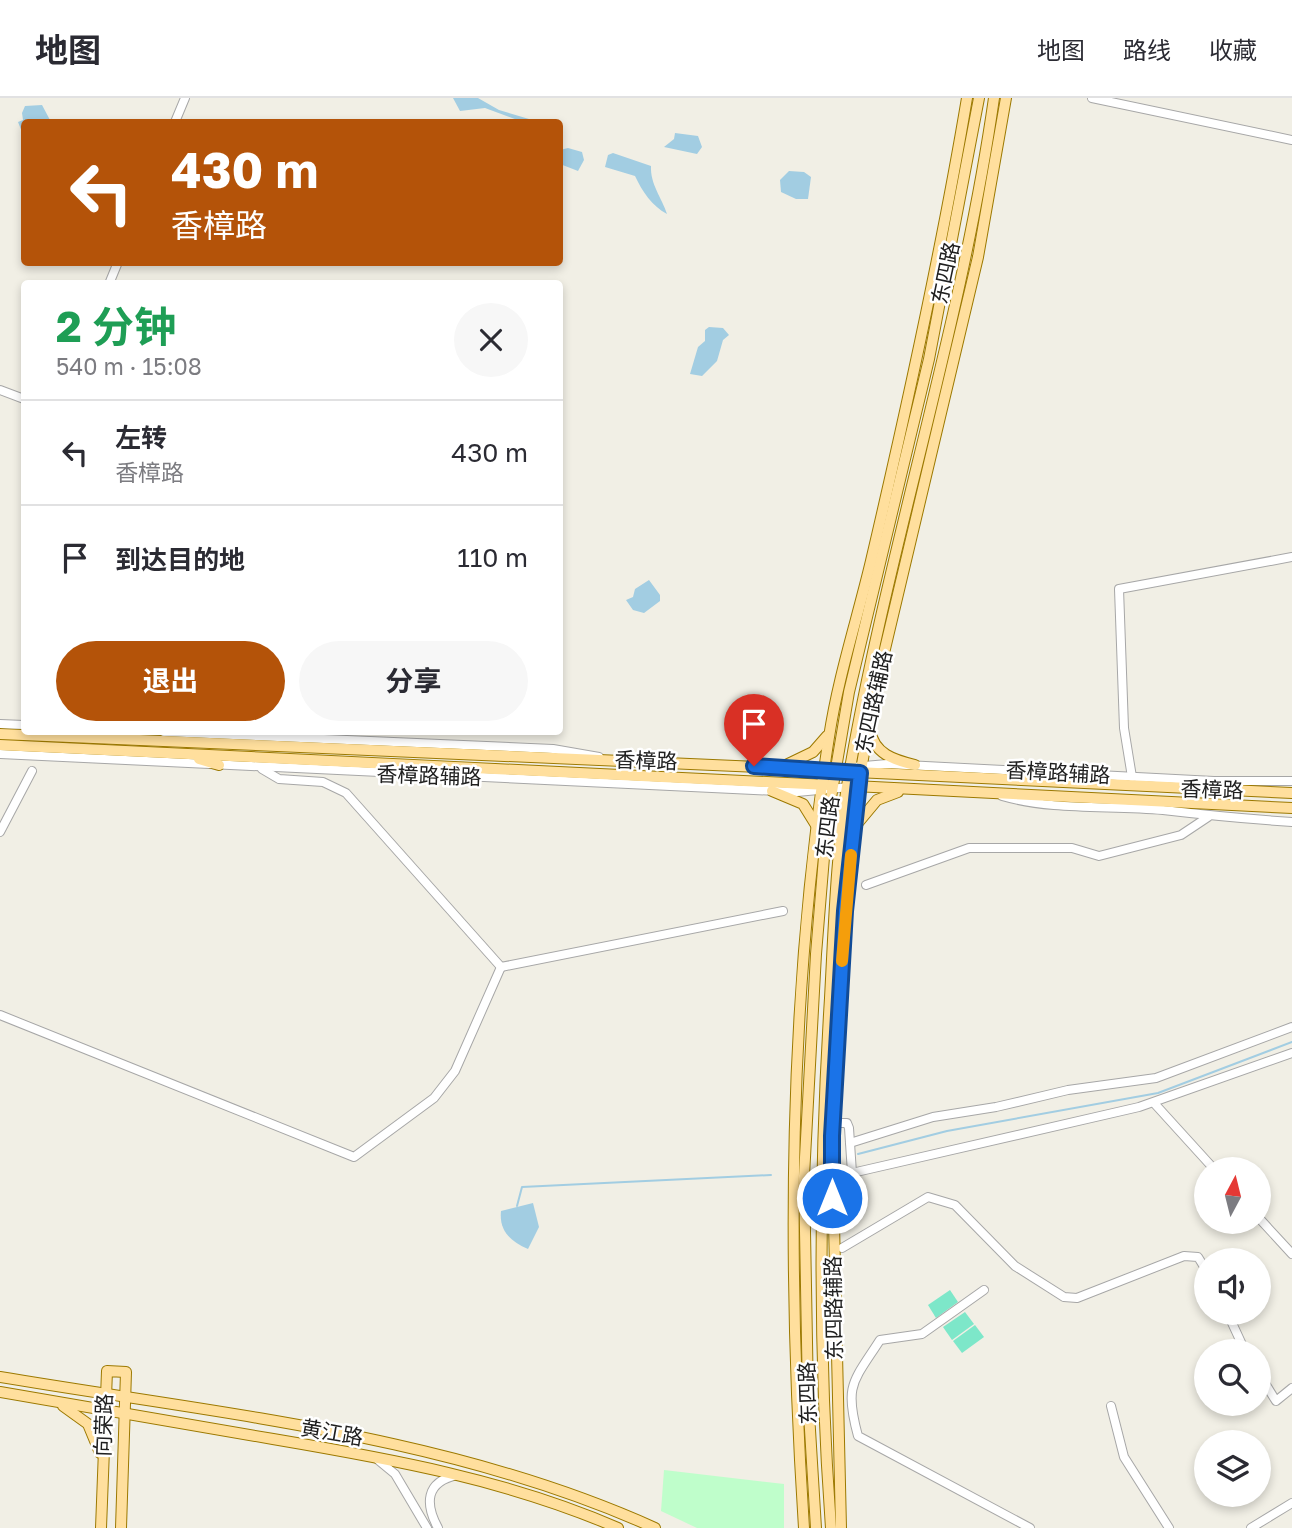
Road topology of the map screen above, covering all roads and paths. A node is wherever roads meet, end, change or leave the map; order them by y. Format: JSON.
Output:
{"nodes":[{"id":1,"x":185,"y":98,"type":"edge"},
{"id":2,"x":967,"y":98,"type":"edge"},
{"id":3,"x":979,"y":98,"type":"edge"},
{"id":4,"x":994,"y":98,"type":"edge"},
{"id":5,"x":1006,"y":98,"type":"edge"},
{"id":6,"x":1092,"y":98,"type":"edge"},
{"id":7,"x":176,"y":119,"type":"edge"},
{"id":8,"x":1292,"y":141,"type":"edge"},
{"id":9,"x":0,"y":390,"type":"edge"},
{"id":10,"x":21,"y":398,"type":"edge"},
{"id":11,"x":1292,"y":557,"type":"edge"},
{"id":12,"x":872,"y":596,"type":"junction"},
{"id":13,"x":897,"y":604,"type":"junction"},
{"id":14,"x":851,"y":633,"type":"junction"},
{"id":15,"x":877,"y":641,"type":"junction"},
{"id":16,"x":869,"y":678,"type":"junction"},
{"id":17,"x":0,"y":723,"type":"edge"},
{"id":18,"x":832,"y":723,"type":"junction"},
{"id":19,"x":869,"y":723,"type":"junction"},
{"id":20,"x":21,"y":725,"type":"edge"},
{"id":21,"x":0,"y":734,"type":"edge"},
{"id":22,"x":21,"y":735,"type":"edge"},
{"id":23,"x":24,"y":735,"type":"edge"},
{"id":24,"x":296,"y":735,"type":"edge"},
{"id":25,"x":0,"y":746,"type":"edge"},
{"id":26,"x":0,"y":754,"type":"edge"},
{"id":27,"x":182,"y":755,"type":"junction"},
{"id":28,"x":609,"y":759,"type":"junction"},
{"id":29,"x":219,"y":765,"type":"junction"},
{"id":30,"x":915,"y":765,"type":"junction"},
{"id":31,"x":260,"y":767,"type":"junction"},
{"id":32,"x":774,"y":767,"type":"junction"},
{"id":33,"x":831,"y":770,"type":"junction"},
{"id":34,"x":855,"y":770,"type":"junction"},
{"id":35,"x":33,"y":771,"type":"dead end"},
{"id":36,"x":1132,"y":777,"type":"junction"},
{"id":37,"x":1292,"y":781,"type":"edge"},
{"id":38,"x":827,"y":787,"type":"junction"},
{"id":39,"x":851,"y":787,"type":"junction"},
{"id":40,"x":915,"y":790,"type":"junction"},
{"id":41,"x":772,"y":791,"type":"junction"},
{"id":42,"x":1292,"y":793,"type":"edge"},
{"id":43,"x":995,"y":794,"type":"junction"},
{"id":44,"x":1292,"y":808,"type":"edge"},
{"id":45,"x":1208,"y":817,"type":"junction"},
{"id":46,"x":1292,"y":822,"type":"edge"},
{"id":47,"x":817,"y":830,"type":"junction"},
{"id":48,"x":0,"y":832,"type":"edge"},
{"id":49,"x":853,"y":838,"type":"junction"},
{"id":50,"x":823,"y":867,"type":"junction"},
{"id":51,"x":866,"y":885,"type":"dead end"},
{"id":52,"x":821,"y":886,"type":"junction"},
{"id":53,"x":846,"y":907,"type":"junction"},
{"id":54,"x":783,"y":911,"type":"dead end"},
{"id":55,"x":808,"y":919,"type":"junction"},
{"id":56,"x":833,"y":939,"type":"junction"},
{"id":57,"x":501,"y":967,"type":"junction"},
{"id":58,"x":0,"y":1015,"type":"edge"},
{"id":59,"x":1292,"y":1027,"type":"edge"},
{"id":60,"x":1292,"y":1053,"type":"edge"},
{"id":61,"x":1154,"y":1103,"type":"junction"},
{"id":62,"x":833,"y":1123,"type":"junction"},
{"id":63,"x":850,"y":1143,"type":"junction"},
{"id":64,"x":1203,"y":1157,"type":"edge"},
{"id":65,"x":1271,"y":1231,"type":"edge"},
{"id":66,"x":842,"y":1248,"type":"dead end"},
{"id":67,"x":1292,"y":1254,"type":"edge"},
{"id":68,"x":1194,"y":1257,"type":"edge"},
{"id":69,"x":984,"y":1290,"type":"dead end"},
{"id":70,"x":0,"y":1377,"type":"edge"},
{"id":71,"x":58,"y":1387,"type":"junction"},
{"id":72,"x":1292,"y":1388,"type":"edge"},
{"id":73,"x":0,"y":1392,"type":"edge"},
{"id":74,"x":1271,"y":1393,"type":"edge"},
{"id":75,"x":105,"y":1395,"type":"junction"},
{"id":76,"x":125,"y":1398,"type":"junction"},
{"id":77,"x":55,"y":1402,"type":"junction"},
{"id":78,"x":1111,"y":1406,"type":"dead end"},
{"id":79,"x":105,"y":1410,"type":"junction"},
{"id":80,"x":124,"y":1414,"type":"junction"},
{"id":81,"x":365,"y":1455,"type":"junction"},
{"id":82,"x":103,"y":1463,"type":"junction"},
{"id":83,"x":460,"y":1475,"type":"junction"},
{"id":84,"x":1292,"y":1503,"type":"edge"},
{"id":85,"x":101,"y":1528,"type":"edge"},
{"id":86,"x":121,"y":1528,"type":"edge"},
{"id":87,"x":427,"y":1528,"type":"edge"},
{"id":88,"x":438,"y":1528,"type":"edge"},
{"id":89,"x":618,"y":1528,"type":"edge"},
{"id":90,"x":655,"y":1528,"type":"edge"},
{"id":91,"x":804,"y":1528,"type":"edge"},
{"id":92,"x":816,"y":1528,"type":"edge"},
{"id":93,"x":831,"y":1528,"type":"edge"},
{"id":94,"x":841,"y":1528,"type":"edge"},
{"id":95,"x":1030,"y":1528,"type":"edge"},
{"id":96,"x":1169,"y":1528,"type":"edge"},
{"id":97,"x":1251,"y":1528,"type":"edge"}],
"edges":[{"from":1,"to":7,"type":"street"},
{"from":2,"to":14,"type":"main road","name":"东四路辅路"},
{"from":3,"to":12,"type":"main road","name":"东四路"},
{"from":4,"to":15,"type":"main road","name":"东四路"},
{"from":5,"to":13,"type":"main road","name":"东四路辅路"},
{"from":6,"to":8,"type":"street"},
{"from":9,"to":10,"type":"street"},
{"from":11,"to":36,"type":"street"},
{"from":12,"to":14,"type":"main road"},
{"from":12,"to":33,"type":"main road","name":"东四路"},
{"from":13,"to":15,"type":"main road"},
{"from":13,"to":19,"type":"main road","name":"东四路辅路"},
{"from":14,"to":18,"type":"main road","name":"东四路辅路"},
{"from":15,"to":16,"type":"main road","name":"东四路"},
{"from":16,"to":19,"type":"main road"},
{"from":16,"to":34,"type":"main road","name":"东四路"},
{"from":17,"to":20,"type":"street"},
{"from":18,"to":32,"type":"main road"},
{"from":18,"to":33,"type":"main road","name":"东四路辅路"},
{"from":19,"to":30,"type":"main road"},
{"from":19,"to":34,"type":"main road","name":"东四路辅路"},
{"from":21,"to":22,"type":"main road","name":"香樟路"},
{"from":23,"to":28,"type":"main road","name":"香樟路"},
{"from":24,"to":28,"type":"street"},
{"from":25,"to":27,"type":"main road","name":"香樟路"},
{"from":26,"to":29,"type":"street","name":"香樟路辅路"},
{"from":27,"to":29,"type":"main road"},
{"from":27,"to":38,"type":"main road","name":"香樟路"},
{"from":28,"to":32,"type":"main road","name":"香樟路"},
{"from":29,"to":31,"type":"street","name":"香樟路辅路"},
{"from":30,"to":34,"type":"street","name":"香樟路辅路"},
{"from":30,"to":36,"type":"street","name":"香樟路辅路"},
{"from":31,"to":41,"type":"street","name":"香樟路辅路"},
{"from":31,"to":57,"type":"street"},
{"from":32,"to":33,"type":"main road","name":"香樟路"},
{"from":33,"to":34,"type":"main road","name":"香樟路"},
{"from":33,"to":38,"type":"main road","name":"东四路"},
{"from":34,"to":39,"type":"main road","name":"东四路"},
{"from":34,"to":42,"type":"main road","name":"香樟路"},
{"from":35,"to":48,"type":"street"},
{"from":36,"to":37,"type":"street","name":"香樟路辅路"},
{"from":38,"to":39,"type":"main road","name":"香樟路"},
{"from":38,"to":41,"type":"street","name":"香樟路辅路"},
{"from":38,"to":47,"type":"main road","name":"东四路辅路"},
{"from":38,"to":50,"type":"main road","name":"东四路"},
{"from":39,"to":40,"type":"main road","name":"香樟路"},
{"from":39,"to":49,"type":"main road","name":"东四路辅路"},
{"from":39,"to":56,"type":"main road","name":"东四路"},
{"from":40,"to":43,"type":"main road","name":"香樟路"},
{"from":40,"to":49,"type":"main road"},
{"from":41,"to":47,"type":"main road"},
{"from":43,"to":44,"type":"main road","name":"香樟路"},
{"from":43,"to":45,"type":"street","name":"香樟路"},
{"from":45,"to":46,"type":"street","name":"香樟路"},
{"from":45,"to":51,"type":"street"},
{"from":47,"to":50,"type":"main road"},
{"from":47,"to":55,"type":"main road","name":"东四路辅路"},
{"from":49,"to":53,"type":"main road","name":"东四路辅路"},
{"from":50,"to":52,"type":"main road","name":"东四路"},
{"from":52,"to":55,"type":"main road"},
{"from":52,"to":92,"type":"main road","name":"东四路"},
{"from":53,"to":56,"type":"main road"},
{"from":53,"to":62,"type":"main road","name":"东四路辅路"},
{"from":54,"to":57,"type":"street"},
{"from":55,"to":91,"type":"main road","name":"东四路辅路"},
{"from":56,"to":93,"type":"main road","name":"东四路"},
{"from":57,"to":58,"type":"street"},
{"from":59,"to":63,"type":"street"},
{"from":60,"to":61,"type":"street"},
{"from":61,"to":63,"type":"street"},
{"from":61,"to":64,"type":"street"},
{"from":62,"to":63,"type":"street"},
{"from":62,"to":94,"type":"main road","name":"东四路辅路"},
{"from":65,"to":67,"type":"street"},
{"from":66,"to":68,"type":"street"},
{"from":69,"to":95,"type":"street"},
{"from":70,"to":71,"type":"main road","name":"黄江路"},
{"from":71,"to":75,"type":"main road","name":"黄江路"},
{"from":71,"to":77,"type":"main road"},
{"from":72,"to":74,"type":"street"},
{"from":73,"to":77,"type":"main road","name":"黄江路"},
{"from":75,"to":76,"type":"main road","name":"黄江路"},
{"from":75,"to":76,"type":"main road","name":"向荣路"},
{"from":75,"to":79,"type":"main road","name":"向荣路"},
{"from":76,"to":80,"type":"main road","name":"向荣路"},
{"from":76,"to":90,"type":"main road","name":"黄江路"},
{"from":77,"to":79,"type":"main road","name":"黄江路"},
{"from":77,"to":82,"type":"main road"},
{"from":78,"to":96,"type":"street"},
{"from":79,"to":80,"type":"main road","name":"黄江路"},
{"from":79,"to":82,"type":"main road","name":"向荣路"},
{"from":80,"to":81,"type":"main road","name":"黄江路"},
{"from":80,"to":86,"type":"main road","name":"向荣路"},
{"from":81,"to":83,"type":"main road","name":"黄江路"},
{"from":81,"to":87,"type":"street"},
{"from":82,"to":85,"type":"main road","name":"向荣路"},
{"from":83,"to":88,"type":"street"},
{"from":83,"to":89,"type":"main road","name":"黄江路"},
{"from":84,"to":97,"type":"street"}]}
